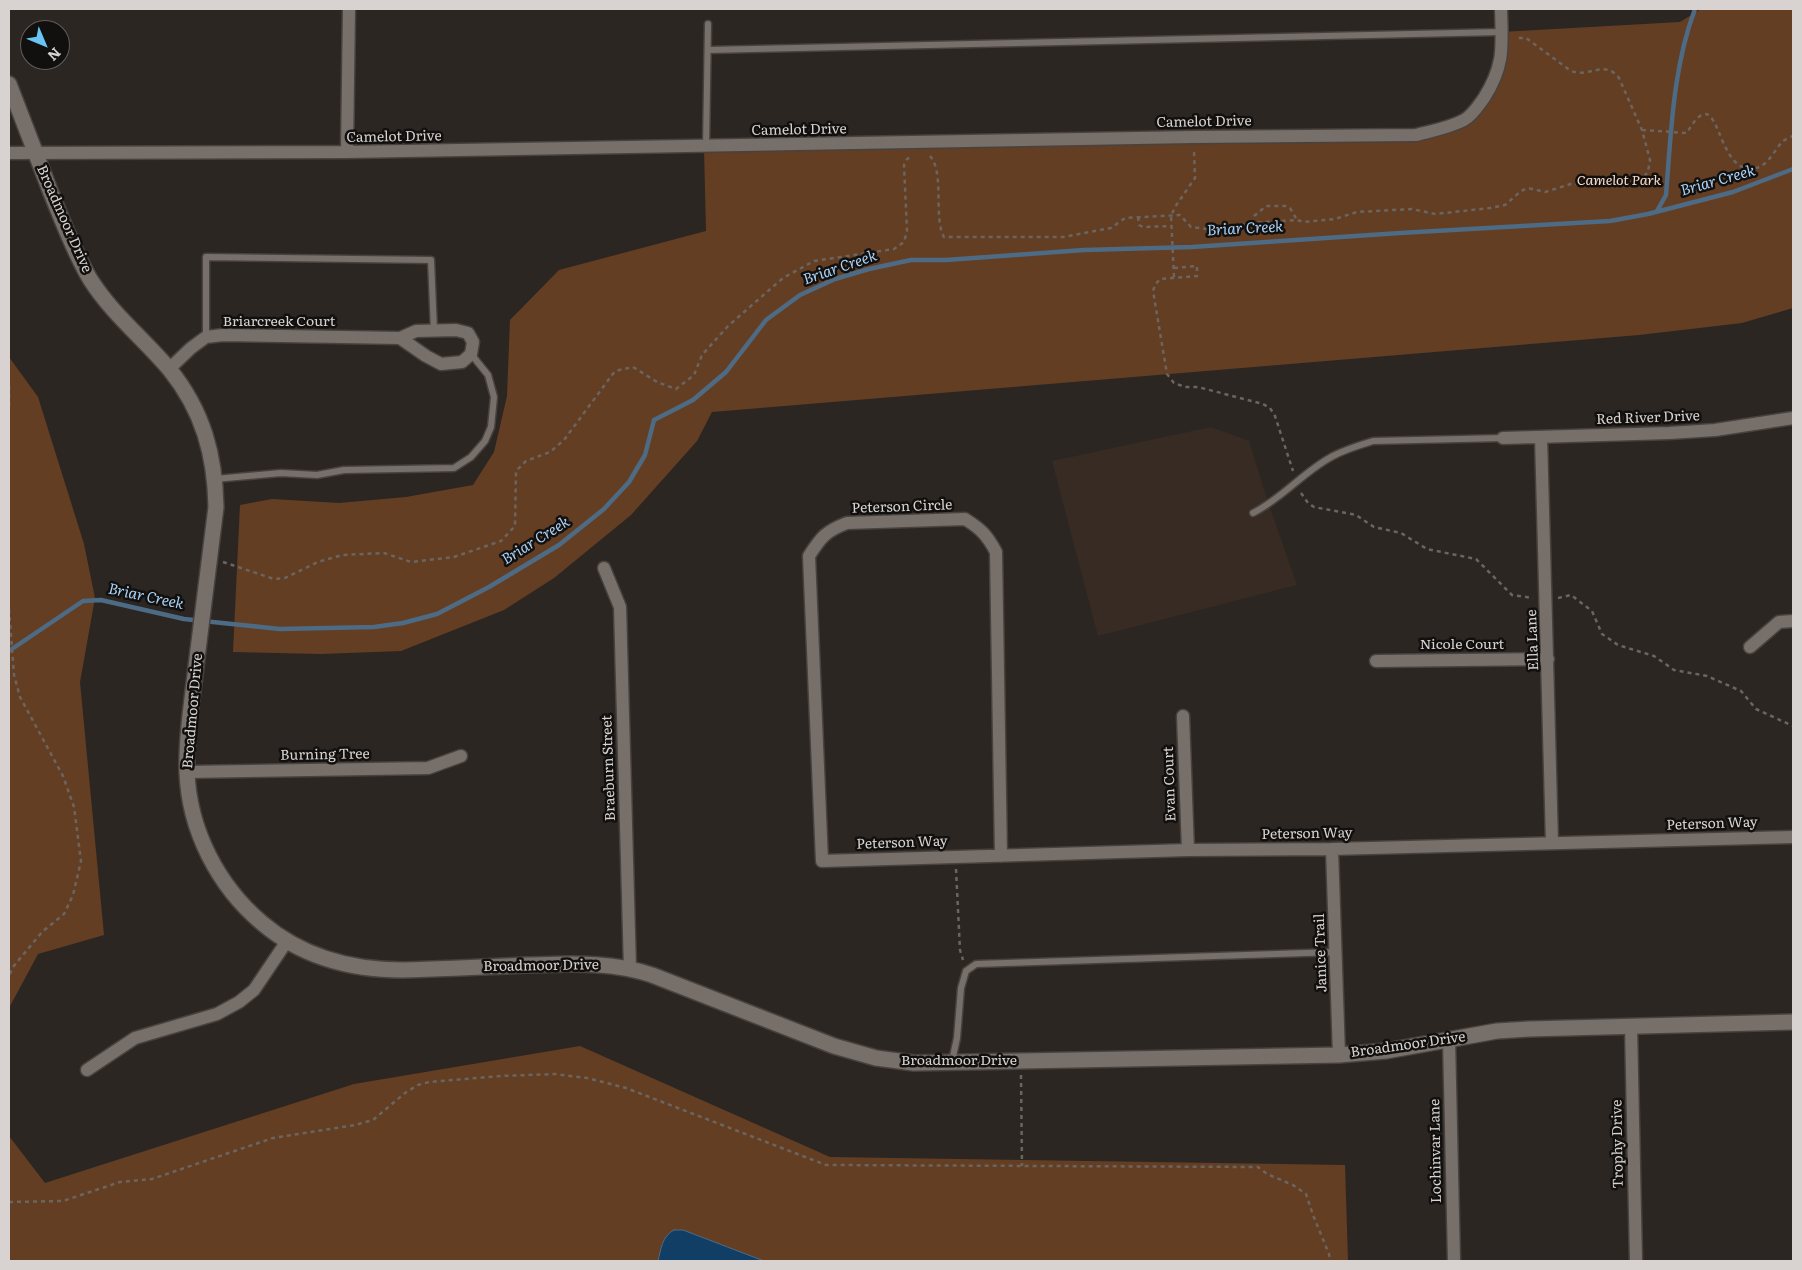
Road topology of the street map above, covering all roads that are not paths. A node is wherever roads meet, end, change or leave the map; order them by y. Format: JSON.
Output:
{"nodes":[{"id":1,"x":349,"y":9,"type":"edge"},
{"id":2,"x":1501,"y":9,"type":"edge"},
{"id":3,"x":708,"y":24,"type":"dead end"},
{"id":4,"x":1501,"y":35,"type":"junction"},
{"id":5,"x":708,"y":50,"type":"junction"},
{"id":6,"x":9,"y":84,"type":"edge"},
{"id":7,"x":706,"y":147,"type":"junction"},
{"id":8,"x":347,"y":152,"type":"junction"},
{"id":9,"x":9,"y":153,"type":"edge"},
{"id":10,"x":36,"y":153,"type":"junction"},
{"id":11,"x":434,"y":331,"type":"junction"},
{"id":12,"x":206,"y":337,"type":"junction"},
{"id":13,"x":400,"y":338,"type":"junction"},
{"id":14,"x":471,"y":354,"type":"junction"},
{"id":15,"x":169,"y":369,"type":"junction"},
{"id":16,"x":1793,"y":418,"type":"edge"},
{"id":17,"x":1541,"y":437,"type":"junction"},
{"id":18,"x":1503,"y":438,"type":"joint"},
{"id":19,"x":216,"y":479,"type":"junction"},
{"id":20,"x":1253,"y":513,"type":"dead end"},
{"id":21,"x":604,"y":568,"type":"dead end"},
{"id":22,"x":1793,"y":621,"type":"edge"},
{"id":23,"x":1750,"y":647,"type":"dead end"},
{"id":24,"x":1548,"y":659,"type":"junction"},
{"id":25,"x":1376,"y":660,"type":"dead end"},
{"id":26,"x":1183,"y":716,"type":"dead end"},
{"id":27,"x":461,"y":756,"type":"dead end"},
{"id":28,"x":187,"y":772,"type":"junction"},
{"id":29,"x":1793,"y":837,"type":"edge"},
{"id":30,"x":1552,"y":843,"type":"junction"},
{"id":31,"x":1188,"y":850,"type":"junction"},
{"id":32,"x":1332,"y":850,"type":"junction"},
{"id":33,"x":1001,"y":856,"type":"junction"},
{"id":34,"x":822,"y":861,"type":"joint"},
{"id":35,"x":287,"y":941,"type":"junction"},
{"id":36,"x":1336,"y":952,"type":"junction"},
{"id":37,"x":630,"y":969,"type":"junction"},
{"id":38,"x":1793,"y":1022,"type":"edge"},
{"id":39,"x":1631,"y":1026,"type":"junction"},
{"id":40,"x":1449,"y":1039,"type":"junction"},
{"id":41,"x":1339,"y":1055,"type":"junction"},
{"id":42,"x":952,"y":1063,"type":"junction"},
{"id":43,"x":87,"y":1070,"type":"dead end"},
{"id":44,"x":1454,"y":1261,"type":"edge"},
{"id":45,"x":1636,"y":1261,"type":"edge"}],
"edges":[{"from":1,"to":8,"type":"street"},
{"from":2,"to":4,"type":"street","name":"Camelot Drive"},
{"from":3,"to":5,"type":"lane"},
{"from":4,"to":5,"type":"lane"},
{"from":4,"to":7,"type":"street","name":"Camelot Drive"},
{"from":5,"to":7,"type":"lane"},
{"from":6,"to":10,"type":"street","name":"Broadmoor Drive"},
{"from":7,"to":8,"type":"street","name":"Camelot Drive"},
{"from":8,"to":10,"type":"street","name":"Camelot Drive"},
{"from":9,"to":10,"type":"street","name":"Camelot Drive"},
{"from":10,"to":15,"type":"street","name":"Broadmoor Drive"},
{"from":11,"to":12,"type":"lane"},
{"from":11,"to":13,"type":"street","name":"Briarcreek Court"},
{"from":11,"to":14,"type":"street","name":"Briarcreek Court"},
{"from":12,"to":13,"type":"street","name":"Briarcreek Court"},
{"from":12,"to":15,"type":"street","name":"Briarcreek Court"},
{"from":13,"to":14,"type":"street"},
{"from":14,"to":19,"type":"lane"},
{"from":15,"to":19,"type":"street","name":"Broadmoor Drive"},
{"from":16,"to":17,"type":"street","name":"Red River Drive"},
{"from":17,"to":18,"type":"street","name":"Red River Drive"},
{"from":17,"to":24,"type":"street","name":"Ella Lane"},
{"from":18,"to":20,"type":"lane"},
{"from":19,"to":28,"type":"street","name":"Broadmoor Drive"},
{"from":21,"to":37,"type":"street","name":"Braeburn Street"},
{"from":22,"to":23,"type":"street"},
{"from":24,"to":25,"type":"street","name":"Nicole Court"},
{"from":24,"to":30,"type":"street","name":"Ella Lane"},
{"from":26,"to":31,"type":"street","name":"Evan Court"},
{"from":27,"to":28,"type":"street","name":"Burning Tree"},
{"from":28,"to":35,"type":"street","name":"Broadmoor Drive"},
{"from":29,"to":30,"type":"street","name":"Peterson Way"},
{"from":30,"to":32,"type":"street","name":"Peterson Way"},
{"from":31,"to":32,"type":"street","name":"Peterson Way"},
{"from":31,"to":33,"type":"street","name":"Peterson Way"},
{"from":32,"to":36,"type":"street","name":"Janice Trail"},
{"from":33,"to":34,"type":"street","name":"Peterson Way"},
{"from":33,"to":34,"type":"street","name":"Peterson Circle"},
{"from":35,"to":37,"type":"street","name":"Broadmoor Drive"},
{"from":35,"to":43,"type":"street"},
{"from":36,"to":41,"type":"street","name":"Janice Trail"},
{"from":36,"to":42,"type":"lane"},
{"from":37,"to":42,"type":"street","name":"Broadmoor Drive"},
{"from":38,"to":39,"type":"street","name":"Broadmoor Drive"},
{"from":39,"to":40,"type":"street","name":"Broadmoor Drive"},
{"from":39,"to":45,"type":"street","name":"Trophy Drive"},
{"from":40,"to":41,"type":"street","name":"Broadmoor Drive"},
{"from":40,"to":44,"type":"street","name":"Lochinvar Lane"},
{"from":41,"to":42,"type":"street","name":"Broadmoor Drive"}]}
